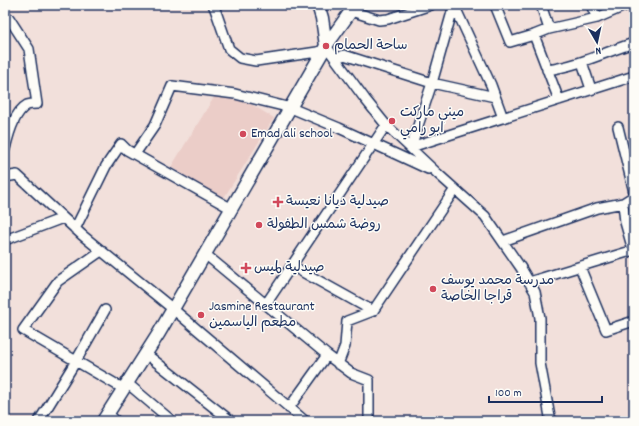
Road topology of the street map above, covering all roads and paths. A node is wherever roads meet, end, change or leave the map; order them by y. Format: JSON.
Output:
{"nodes":[{"id":1,"x":213,"y":5,"type":"edge"},
{"id":2,"x":318,"y":5,"type":"edge"},
{"id":3,"x":431,"y":5,"type":"edge"},
{"id":4,"x":495,"y":5,"type":"edge"},
{"id":5,"x":541,"y":5,"type":"edge"},
{"id":6,"x":591,"y":5,"type":"edge"},
{"id":7,"x":627,"y":5,"type":"edge"},
{"id":8,"x":352,"y":8,"type":"edge"},
{"id":9,"x":597,"y":18,"type":"junction"},
{"id":10,"x":6,"y":19,"type":"edge"},
{"id":11,"x":549,"y":28,"type":"junction"},
{"id":12,"x":534,"y":35,"type":"junction"},
{"id":13,"x":634,"y":43,"type":"edge"},
{"id":14,"x":325,"y":48,"type":"junction"},
{"id":15,"x":336,"y":58,"type":"junction"},
{"id":16,"x":582,"y":62,"type":"junction"},
{"id":17,"x":547,"y":70,"type":"junction"},
{"id":18,"x":634,"y":76,"type":"edge"},
{"id":19,"x":432,"y":83,"type":"junction"},
{"id":20,"x":591,"y":89,"type":"junction"},
{"id":21,"x":495,"y":97,"type":"junction"},
{"id":22,"x":559,"y":100,"type":"junction"},
{"id":23,"x":290,"y":108,"type":"junction"},
{"id":24,"x":503,"y":118,"type":"junction"},
{"id":25,"x":386,"y":125,"type":"junction"},
{"id":26,"x":618,"y":127,"type":"dead end"},
{"id":27,"x":374,"y":144,"type":"junction"},
{"id":28,"x":411,"y":147,"type":"junction"},
{"id":29,"x":5,"y":149,"type":"edge"},
{"id":30,"x":135,"y":154,"type":"junction"},
{"id":31,"x":438,"y":174,"type":"junction"},
{"id":32,"x":5,"y":177,"type":"edge"},
{"id":33,"x":455,"y":189,"type":"junction"},
{"id":34,"x":634,"y":192,"type":"edge"},
{"id":35,"x":634,"y":196,"type":"edge"},
{"id":36,"x":623,"y":203,"type":"junction"},
{"id":37,"x":232,"y":209,"type":"junction"},
{"id":38,"x":63,"y":218,"type":"junction"},
{"id":39,"x":75,"y":229,"type":"junction"},
{"id":40,"x":5,"y":240,"type":"edge"},
{"id":41,"x":503,"y":241,"type":"junction"},
{"id":42,"x":634,"y":250,"type":"edge"},
{"id":43,"x":101,"y":251,"type":"junction"},
{"id":44,"x":205,"y":254,"type":"junction"},
{"id":45,"x":292,"y":266,"type":"junction"},
{"id":46,"x":580,"y":267,"type":"junction"},
{"id":47,"x":529,"y":282,"type":"junction"},
{"id":48,"x":266,"y":304,"type":"junction"},
{"id":49,"x":173,"y":309,"type":"junction"},
{"id":50,"x":105,"y":310,"type":"dead end"},
{"id":51,"x":373,"y":311,"type":"junction"},
{"id":52,"x":634,"y":320,"type":"edge"},
{"id":53,"x":146,"y":354,"type":"junction"},
{"id":54,"x":327,"y":355,"type":"junction"},
{"id":55,"x":76,"y":361,"type":"junction"},
{"id":56,"x":338,"y":364,"type":"junction"},
{"id":57,"x":125,"y":386,"type":"junction"},
{"id":58,"x":289,"y":408,"type":"junction"},
{"id":59,"x":109,"y":419,"type":"edge"},
{"id":60,"x":39,"y":421,"type":"edge"},
{"id":61,"x":172,"y":421,"type":"edge"},
{"id":62,"x":231,"y":421,"type":"edge"},
{"id":63,"x":305,"y":421,"type":"edge"},
{"id":64,"x":370,"y":421,"type":"edge"},
{"id":65,"x":553,"y":421,"type":"edge"}],
"edges":[{"from":1,"to":14,"type":"street"},
{"from":2,"to":14,"type":"street"},
{"from":3,"to":8,"type":"street"},
{"from":4,"to":12,"type":"street"},
{"from":5,"to":11,"type":"street"},
{"from":6,"to":9,"type":"street"},
{"from":7,"to":9,"type":"street"},
{"from":8,"to":14,"type":"street"},
{"from":9,"to":11,"type":"street"},
{"from":10,"to":29,"type":"street"},
{"from":11,"to":12,"type":"street"},
{"from":12,"to":17,"type":"street"},
{"from":13,"to":16,"type":"street"},
{"from":14,"to":15,"type":"street"},
{"from":14,"to":23,"type":"street"},
{"from":15,"to":19,"type":"street"},
{"from":15,"to":25,"type":"street"},
{"from":16,"to":17,"type":"street"},
{"from":16,"to":20,"type":"street"},
{"from":17,"to":22,"type":"street"},
{"from":18,"to":20,"type":"street"},
{"from":19,"to":21,"type":"street"},
{"from":19,"to":21,"type":"street"},
{"from":19,"to":28,"type":"street"},
{"from":20,"to":22,"type":"street"},
{"from":21,"to":24,"type":"street"},
{"from":22,"to":24,"type":"street"},
{"from":23,"to":27,"type":"street"},
{"from":23,"to":30,"type":"street"},
{"from":23,"to":37,"type":"street"},
{"from":24,"to":28,"type":"street"},
{"from":25,"to":27,"type":"street"},
{"from":25,"to":28,"type":"street"},
{"from":26,"to":34,"type":"street"},
{"from":27,"to":31,"type":"street"},
{"from":27,"to":45,"type":"street"},
{"from":28,"to":31,"type":"street"},
{"from":30,"to":37,"type":"street"},
{"from":30,"to":39,"type":"street"},
{"from":31,"to":33,"type":"street"},
{"from":32,"to":38,"type":"street"},
{"from":33,"to":41,"type":"street"},
{"from":33,"to":51,"type":"street"},
{"from":35,"to":36,"type":"street"},
{"from":36,"to":41,"type":"street"},
{"from":36,"to":42,"type":"street"},
{"from":37,"to":44,"type":"street"},
{"from":38,"to":39,"type":"street"},
{"from":38,"to":40,"type":"street"},
{"from":39,"to":43,"type":"street"},
{"from":41,"to":47,"type":"street"},
{"from":42,"to":46,"type":"street"},
{"from":43,"to":49,"type":"street"},
{"from":43,"to":55,"type":"street"},
{"from":44,"to":48,"type":"street"},
{"from":44,"to":49,"type":"street"},
{"from":45,"to":48,"type":"street"},
{"from":45,"to":51,"type":"street"},
{"from":46,"to":47,"type":"street"},
{"from":46,"to":52,"type":"street"},
{"from":47,"to":65,"type":"street"},
{"from":48,"to":54,"type":"street"},
{"from":49,"to":53,"type":"street"},
{"from":49,"to":58,"type":"street"},
{"from":50,"to":55,"type":"street"},
{"from":51,"to":56,"type":"street"},
{"from":53,"to":57,"type":"street"},
{"from":53,"to":62,"type":"street"},
{"from":54,"to":56,"type":"street"},
{"from":54,"to":58,"type":"street"},
{"from":55,"to":57,"type":"street"},
{"from":55,"to":60,"type":"street"},
{"from":56,"to":64,"type":"street"},
{"from":57,"to":59,"type":"street"},
{"from":57,"to":61,"type":"street"},
{"from":58,"to":63,"type":"street"}]}
